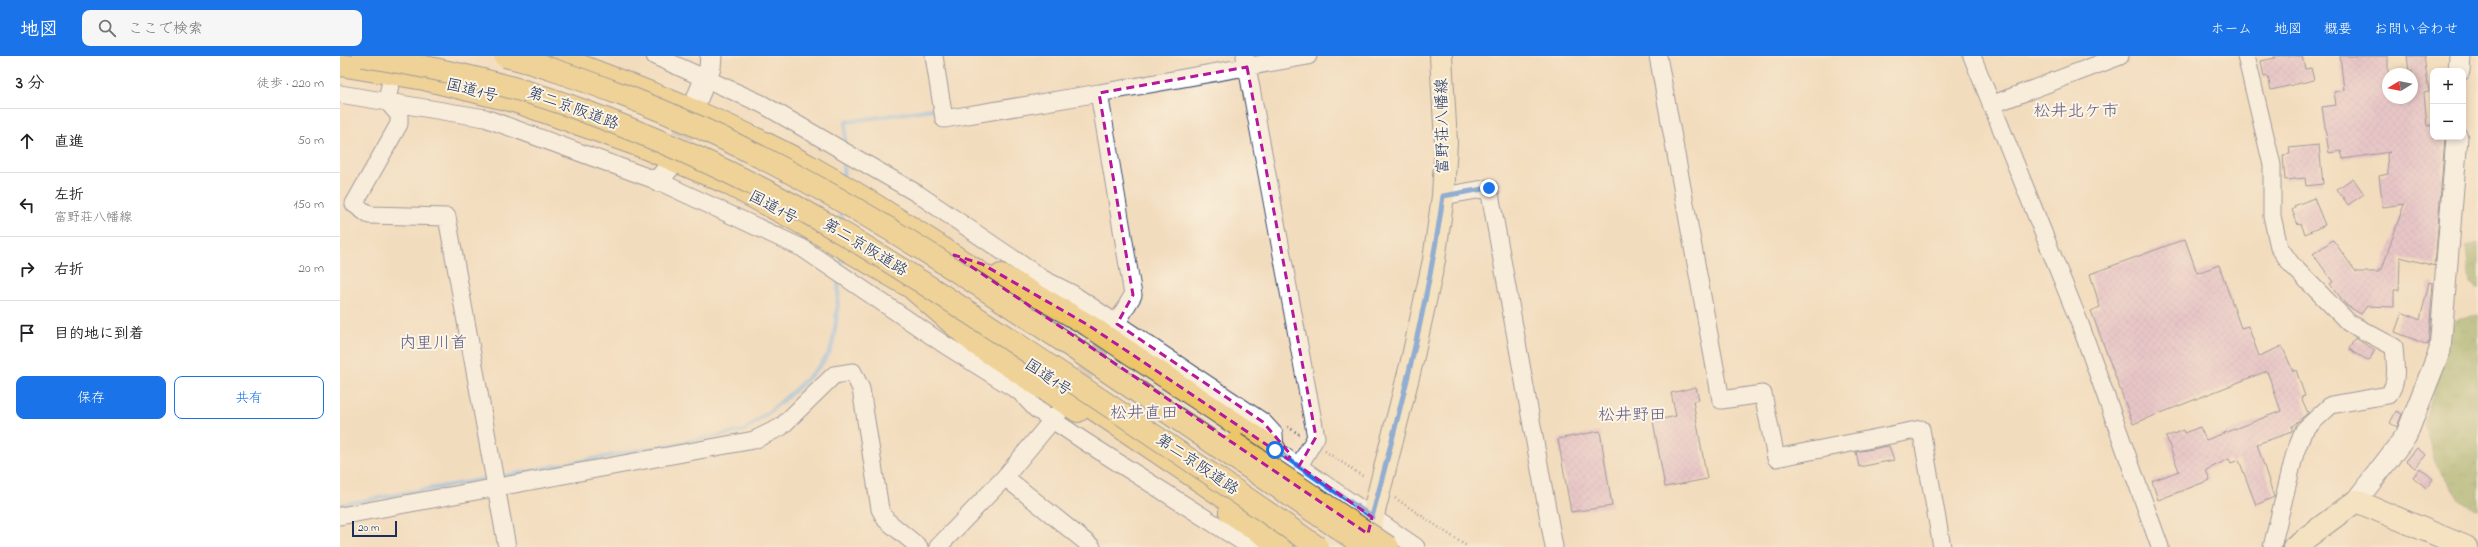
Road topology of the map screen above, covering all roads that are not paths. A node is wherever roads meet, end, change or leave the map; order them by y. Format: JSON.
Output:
{"nodes":[{"id":1,"x":363,"y":56,"type":"edge"},
{"id":2,"x":504,"y":56,"type":"edge"},
{"id":3,"x":555,"y":56,"type":"edge"},
{"id":4,"x":655,"y":56,"type":"edge"},
{"id":5,"x":711,"y":56,"type":"edge"},
{"id":6,"x":934,"y":56,"type":"edge"},
{"id":7,"x":1308,"y":56,"type":"edge"},
{"id":8,"x":1441,"y":56,"type":"edge"},
{"id":9,"x":1658,"y":56,"type":"edge"},
{"id":10,"x":1972,"y":56,"type":"edge"},
{"id":11,"x":2120,"y":56,"type":"edge"},
{"id":12,"x":2246,"y":56,"type":"edge"},
{"id":13,"x":2460,"y":56,"type":"edge"},
{"id":14,"x":1246,"y":61,"type":"edge"},
{"id":15,"x":340,"y":65,"type":"edge"},
{"id":16,"x":2459,"y":68,"type":"edge"},
{"id":17,"x":706,"y":78,"type":"junction"},
{"id":18,"x":391,"y":80,"type":"dead end"},
{"id":19,"x":1099,"y":93,"type":"junction"},
{"id":20,"x":340,"y":94,"type":"edge"},
{"id":21,"x":387,"y":101,"type":"junction"},
{"id":22,"x":696,"y":101,"type":"tunnel mouth"},
{"id":23,"x":1991,"y":105,"type":"junction"},
{"id":24,"x":2457,"y":140,"type":"edge"},
{"id":25,"x":1443,"y":196,"type":"junction"},
{"id":26,"x":954,"y":256,"type":"junction"},
{"id":27,"x":912,"y":289,"type":"junction"},
{"id":28,"x":1114,"y":329,"type":"junction"},
{"id":29,"x":1056,"y":415,"type":"junction"},
{"id":30,"x":1275,"y":450,"type":"junction"},
{"id":31,"x":1299,"y":466,"type":"junction"},
{"id":32,"x":1005,"y":477,"type":"junction"},
{"id":33,"x":496,"y":487,"type":"junction"},
{"id":34,"x":2356,"y":500,"type":"junction"},
{"id":35,"x":340,"y":516,"type":"edge"},
{"id":36,"x":1372,"y":517,"type":"junction"},
{"id":37,"x":507,"y":547,"type":"edge"},
{"id":38,"x":919,"y":547,"type":"edge"},
{"id":39,"x":938,"y":547,"type":"edge"},
{"id":40,"x":1092,"y":547,"type":"edge"},
{"id":41,"x":1264,"y":547,"type":"edge"},
{"id":42,"x":1282,"y":547,"type":"edge"},
{"id":43,"x":1299,"y":547,"type":"edge"},
{"id":44,"x":1317,"y":547,"type":"edge"},
{"id":45,"x":1366,"y":547,"type":"edge"},
{"id":46,"x":1388,"y":547,"type":"edge"},
{"id":47,"x":1416,"y":547,"type":"edge"},
{"id":48,"x":1554,"y":547,"type":"edge"},
{"id":49,"x":1942,"y":547,"type":"edge"},
{"id":50,"x":2160,"y":547,"type":"edge"},
{"id":51,"x":2272,"y":547,"type":"edge"},
{"id":52,"x":2294,"y":547,"type":"edge"},
{"id":53,"x":2466,"y":547,"type":"edge"}],
"edges":[{"from":1,"to":44,"type":"highway","name":"第二京阪道路","bridge":true},
{"from":2,"to":45,"type":"highway","name":"第二京阪道路","bridge":true},
{"from":3,"to":26,"type":"highway"},
{"from":4,"to":17,"type":"street"},
{"from":5,"to":17,"type":"street"},
{"from":6,"to":19,"type":"street"},
{"from":7,"to":14,"type":"street"},
{"from":8,"to":25,"type":"main road","name":"富野荘八幡線"},
{"from":9,"to":49,"type":"street"},
{"from":10,"to":23,"type":"street"},
{"from":11,"to":23,"type":"street"},
{"from":12,"to":51,"type":"street"},
{"from":13,"to":16,"type":"street"},
{"from":14,"to":19,"type":"street"},
{"from":14,"to":31,"type":"street"},
{"from":15,"to":27,"type":"highway","name":"国道1号"},
{"from":17,"to":22,"type":"street"},
{"from":17,"to":28,"type":"street"},
{"from":18,"to":21,"type":"street"},
{"from":19,"to":28,"type":"street"},
{"from":20,"to":21,"type":"street"},
{"from":21,"to":29,"type":"street"},
{"from":21,"to":33,"type":"street"},
{"from":23,"to":50,"type":"street"},
{"from":24,"to":34,"type":"street"},
{"from":25,"to":36,"type":"main road","name":"富野荘八幡線"},
{"from":25,"to":48,"type":"street"},
{"from":26,"to":30,"type":"highway"},
{"from":26,"to":46,"type":"highway","bridge":true},
{"from":27,"to":42,"type":"highway"},
{"from":27,"to":43,"type":"highway","name":"国道1号"},
{"from":28,"to":30,"type":"street"},
{"from":29,"to":32,"type":"street"},
{"from":29,"to":41,"type":"street"},
{"from":30,"to":31,"type":"street"},
{"from":31,"to":36,"type":"street"},
{"from":32,"to":39,"type":"street"},
{"from":32,"to":40,"type":"street"},
{"from":33,"to":35,"type":"street"},
{"from":33,"to":37,"type":"street"},
{"from":33,"to":38,"type":"street"},
{"from":34,"to":52,"type":"main road"},
{"from":34,"to":53,"type":"main road"},
{"from":36,"to":45,"type":"main road","name":"富野荘八幡線"},
{"from":36,"to":47,"type":"street"}]}
